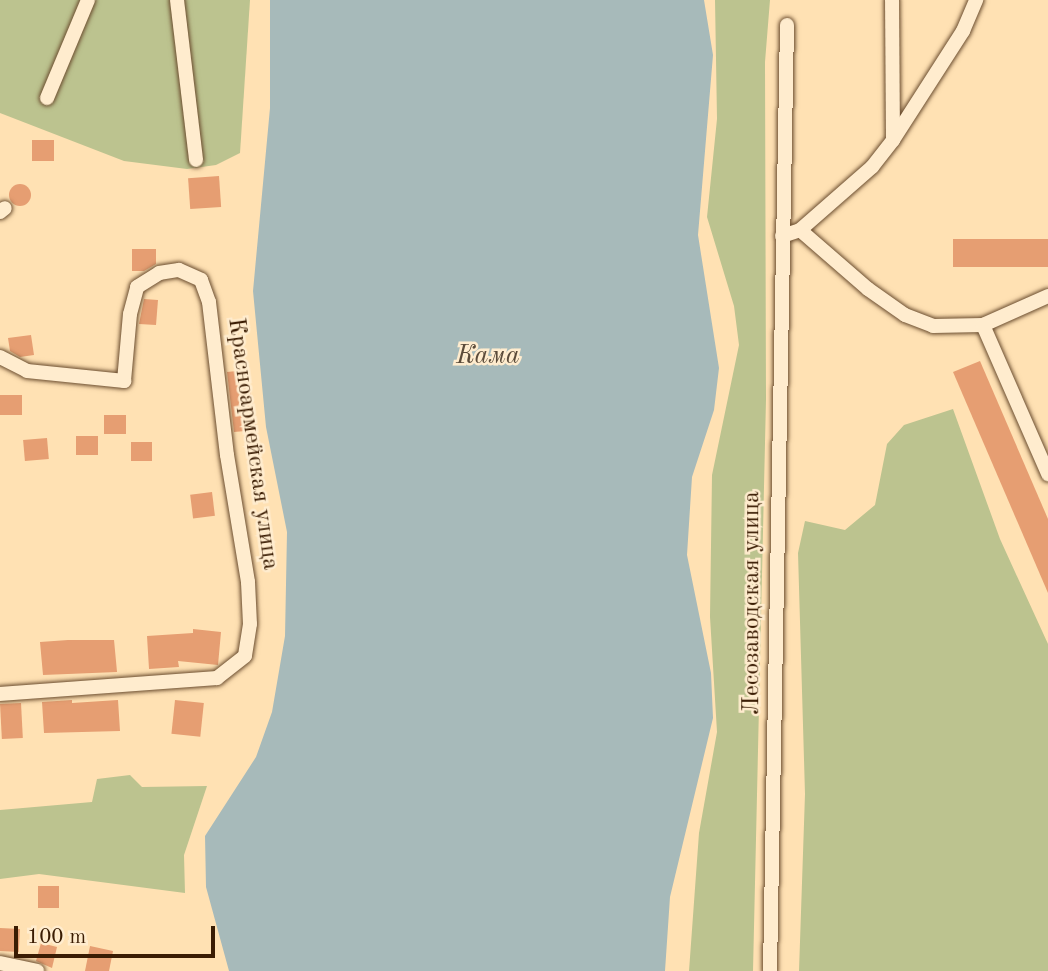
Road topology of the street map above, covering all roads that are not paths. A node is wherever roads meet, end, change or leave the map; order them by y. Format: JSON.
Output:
{"nodes":[{"id":1,"x":88,"y":0,"type":"edge"},
{"id":2,"x":177,"y":0,"type":"edge"},
{"id":3,"x":892,"y":0,"type":"edge"},
{"id":4,"x":976,"y":0,"type":"edge"},
{"id":5,"x":787,"y":25,"type":"dead end"},
{"id":6,"x":47,"y":98,"type":"dead end"},
{"id":7,"x":893,"y":140,"type":"junction"},
{"id":8,"x":195,"y":160,"type":"dead end"},
{"id":9,"x":800,"y":230,"type":"junction"},
{"id":10,"x":782,"y":236,"type":"junction"},
{"id":11,"x":1048,"y":296,"type":"edge"},
{"id":12,"x":984,"y":325,"type":"junction"},
{"id":13,"x":0,"y":357,"type":"edge"},
{"id":14,"x":1048,"y":474,"type":"edge"},
{"id":15,"x":0,"y":694,"type":"edge"},
{"id":16,"x":0,"y":962,"type":"edge"},
{"id":17,"x":37,"y":971,"type":"edge"},
{"id":18,"x":770,"y":971,"type":"edge"}],
"edges":[{"from":1,"to":6,"type":"street"},
{"from":2,"to":8,"type":"street"},
{"from":3,"to":7,"type":"street"},
{"from":4,"to":7,"type":"street"},
{"from":5,"to":10,"type":"street","name":"Лесозаводская улица"},
{"from":7,"to":9,"type":"street"},
{"from":9,"to":10,"type":"street"},
{"from":9,"to":12,"type":"street"},
{"from":10,"to":18,"type":"street","name":"Лесозаводская улица"},
{"from":11,"to":12,"type":"street"},
{"from":12,"to":14,"type":"street"},
{"from":13,"to":15,"type":"street","name":"Красноармейская улица"},
{"from":16,"to":17,"type":"street"}]}
